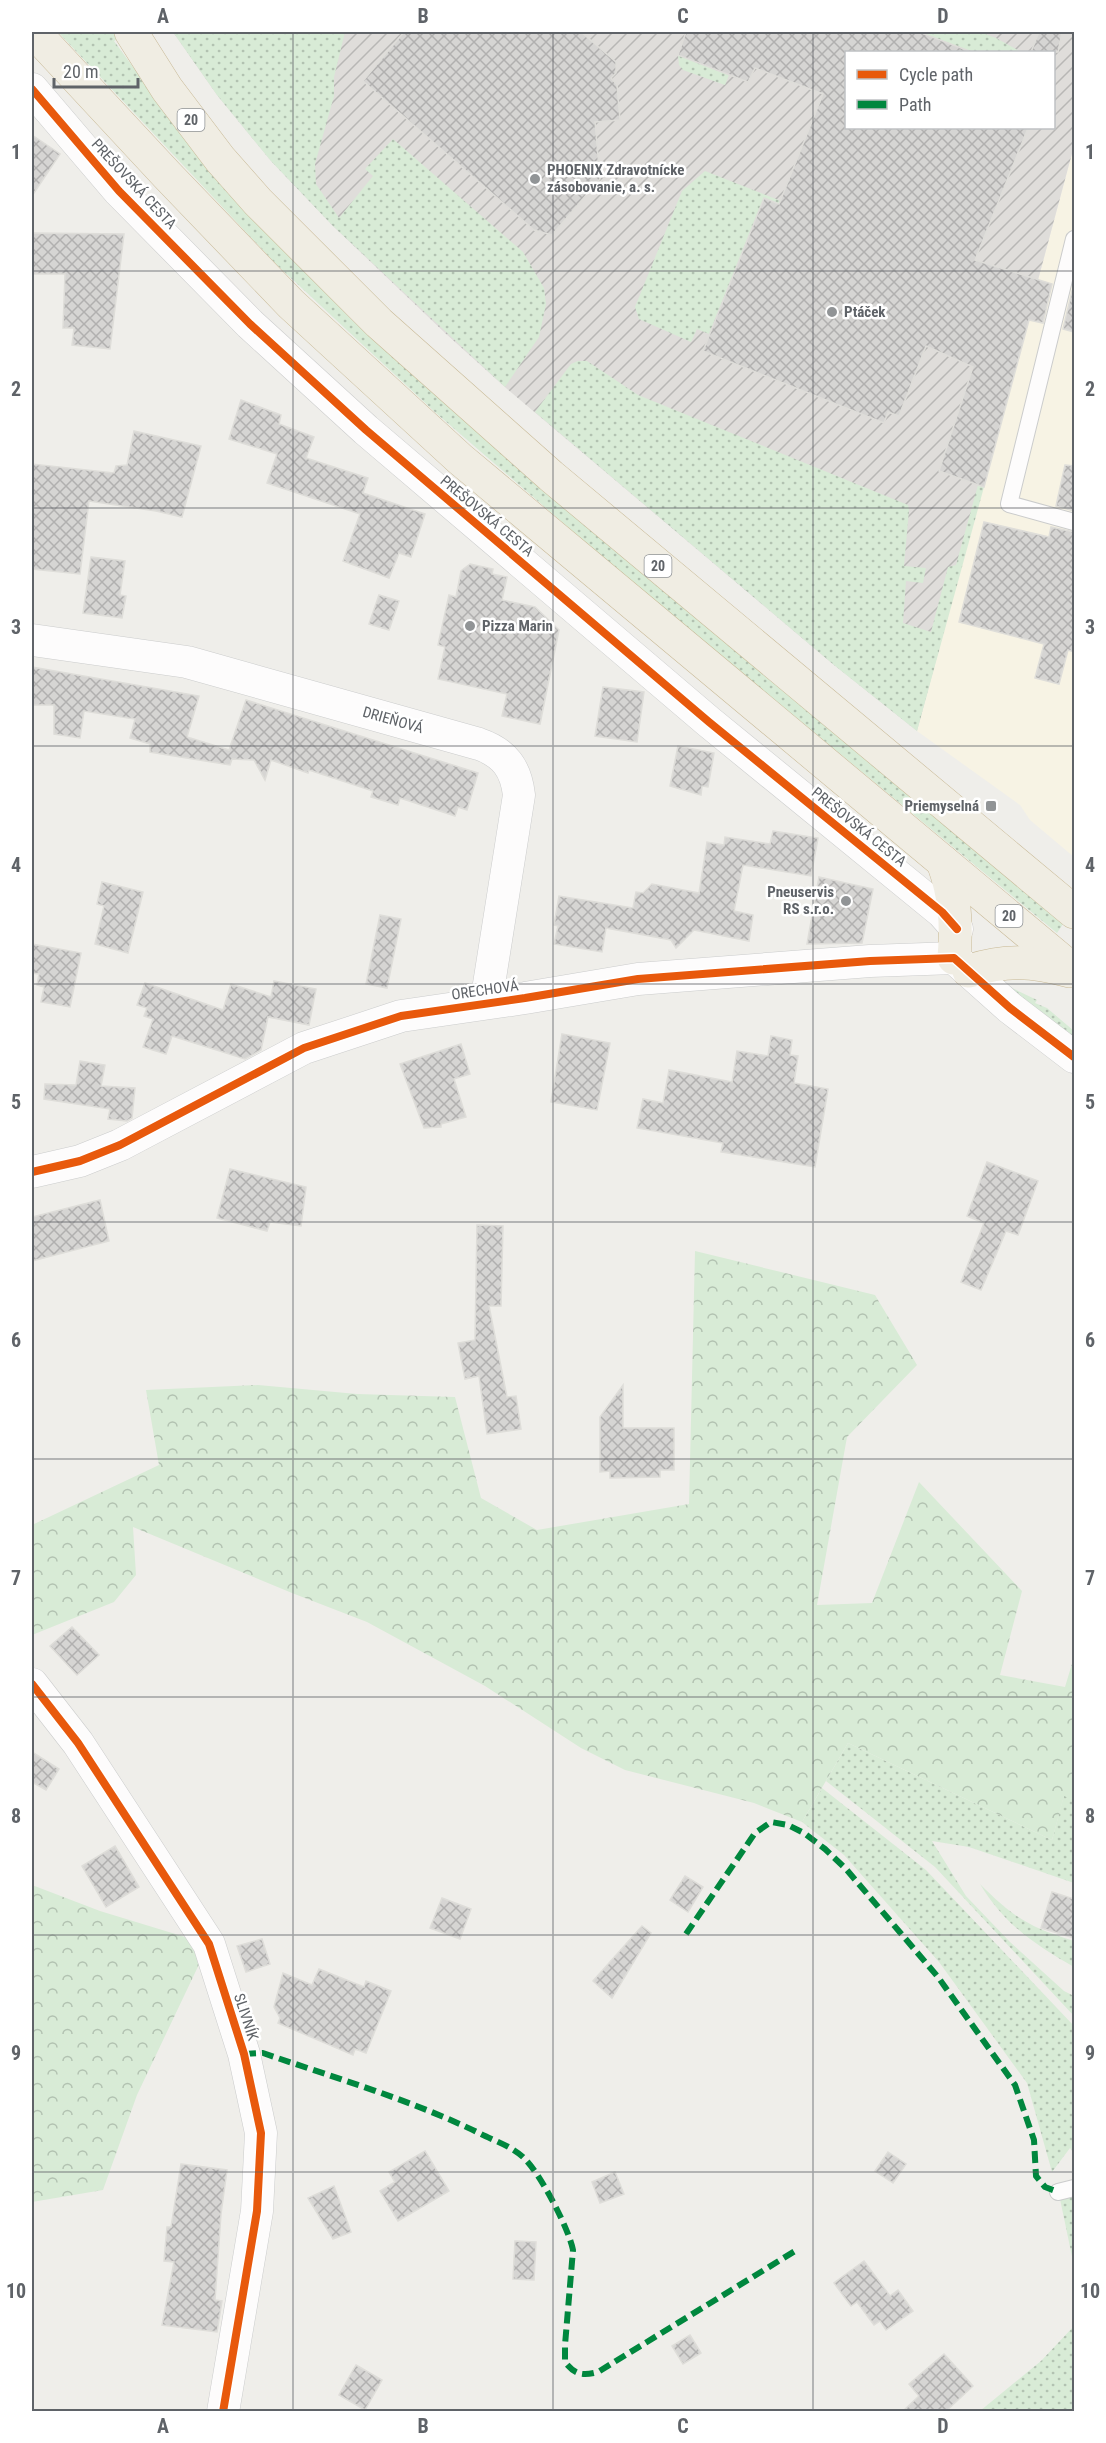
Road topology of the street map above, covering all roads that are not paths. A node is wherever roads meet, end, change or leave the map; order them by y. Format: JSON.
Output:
{"nodes":[{"id":1,"x":34,"y":32,"type":"edge"},
{"id":2,"x":131,"y":32,"type":"edge"},
{"id":3,"x":32,"y":89,"type":"edge"},
{"id":4,"x":1074,"y":239,"type":"edge"},
{"id":5,"x":1074,"y":522,"type":"edge"},
{"id":6,"x":32,"y":640,"type":"edge"},
{"id":7,"x":944,"y":862,"type":"junction"},
{"id":8,"x":1074,"y":912,"type":"edge"},
{"id":9,"x":960,"y":952,"type":"junction"},
{"id":10,"x":1074,"y":971,"type":"edge"},
{"id":11,"x":486,"y":1003,"type":"junction"},
{"id":12,"x":1074,"y":1057,"type":"edge"},
{"id":13,"x":32,"y":1172,"type":"edge"},
{"id":14,"x":32,"y":1684,"type":"edge"},
{"id":15,"x":223,"y":2412,"type":"edge"}],
"edges":[{"from":1,"to":7,"type":"highway","name":"PREŠOVSKÁ CESTA","number":"20"},
{"from":2,"to":8,"type":"highway","number":"20"},
{"from":3,"to":9,"type":"street","name":"PREŠOVSKÁ CESTA"},
{"from":4,"to":5,"type":"lane"},
{"from":6,"to":11,"type":"street","name":"DRIEŇOVÁ"},
{"from":7,"to":9,"type":"highway"},
{"from":7,"to":10,"type":"highway","name":"PREŠOVSKÁ CESTA","number":"20"},
{"from":9,"to":10,"type":"highway"},
{"from":9,"to":11,"type":"street","name":"ORECHOVÁ"},
{"from":9,"to":12,"type":"street","name":"PREŠOVSKÁ CESTA"},
{"from":11,"to":13,"type":"street","name":"ORECHOVÁ"},
{"from":14,"to":15,"type":"street","name":"SLIVNÍK"}]}
